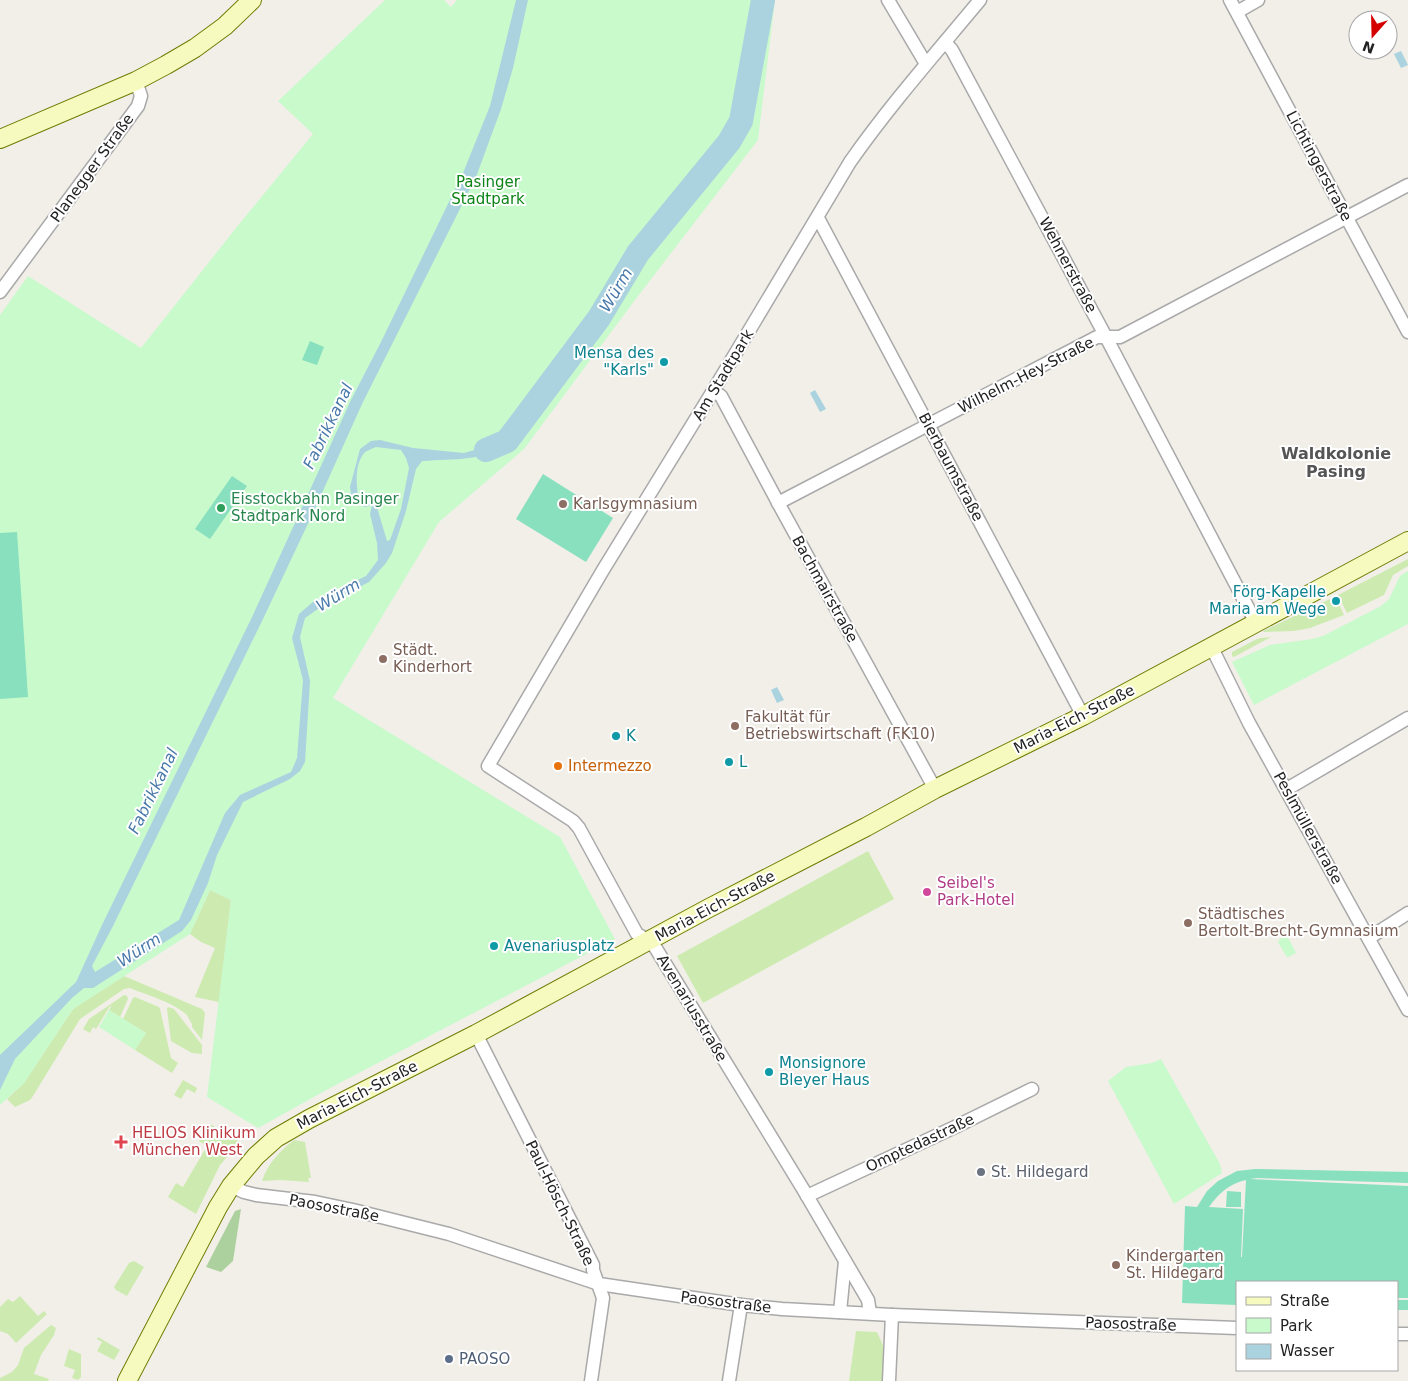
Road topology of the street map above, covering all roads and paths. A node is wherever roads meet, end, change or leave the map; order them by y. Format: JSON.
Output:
{"nodes":[{"id":1,"x":252,"y":0,"type":"edge"},
{"id":2,"x":888,"y":0,"type":"edge"},
{"id":3,"x":980,"y":0,"type":"edge"},
{"id":4,"x":1230,"y":0,"type":"edge"},
{"id":5,"x":1258,"y":0,"type":"edge"},
{"id":6,"x":1237,"y":12,"type":"junction"},
{"id":7,"x":945,"y":42,"type":"junction"},
{"id":8,"x":926,"y":64,"type":"junction"},
{"id":9,"x":136,"y":81,"type":"junction"},
{"id":10,"x":0,"y":138,"type":"edge"},
{"id":11,"x":1408,"y":185,"type":"edge"},
{"id":12,"x":1346,"y":217,"type":"junction"},
{"id":13,"x":818,"y":218,"type":"junction"},
{"id":14,"x":0,"y":292,"type":"edge"},
{"id":15,"x":1408,"y":332,"type":"edge"},
{"id":16,"x":1106,"y":337,"type":"junction"},
{"id":17,"x":713,"y":391,"type":"junction"},
{"id":18,"x":928,"y":425,"type":"junction"},
{"id":19,"x":778,"y":503,"type":"junction"},
{"id":20,"x":1408,"y":540,"type":"edge"},
{"id":21,"x":1256,"y":623,"type":"junction"},
{"id":22,"x":1211,"y":646,"type":"junction"},
{"id":23,"x":1083,"y":716,"type":"junction"},
{"id":24,"x":1408,"y":718,"type":"edge"},
{"id":25,"x":488,"y":766,"type":"joint"},
{"id":26,"x":935,"y":789,"type":"junction"},
{"id":27,"x":1287,"y":789,"type":"junction"},
{"id":28,"x":1408,"y":913,"type":"edge"},
{"id":29,"x":1369,"y":938,"type":"junction"},
{"id":30,"x":649,"y":941,"type":"junction"},
{"id":31,"x":1408,"y":1010,"type":"edge"},
{"id":32,"x":476,"y":1034,"type":"junction"},
{"id":33,"x":1032,"y":1089,"type":"dead end"},
{"id":34,"x":231,"y":1186,"type":"junction"},
{"id":35,"x":807,"y":1196,"type":"junction"},
{"id":36,"x":845,"y":1261,"type":"junction"},
{"id":37,"x":599,"y":1284,"type":"junction"},
{"id":38,"x":741,"y":1304,"type":"junction"},
{"id":39,"x":840,"y":1312,"type":"junction"},
{"id":40,"x":870,"y":1313,"type":"junction"},
{"id":41,"x":892,"y":1315,"type":"junction"},
{"id":42,"x":1236,"y":1328,"type":"edge"},
{"id":43,"x":127,"y":1381,"type":"edge"},
{"id":44,"x":591,"y":1381,"type":"edge"},
{"id":45,"x":729,"y":1381,"type":"edge"},
{"id":46,"x":889,"y":1381,"type":"edge"}],
"edges":[{"from":1,"to":9,"type":"street"},
{"from":2,"to":8,"type":"street"},
{"from":3,"to":7,"type":"street","name":"Am Stadtpark"},
{"from":4,"to":6,"type":"street","name":"Lichtingerstraße"},
{"from":5,"to":6,"type":"street"},
{"from":6,"to":12,"type":"street","name":"Lichtingerstraße"},
{"from":7,"to":8,"type":"street","name":"Am Stadtpark"},
{"from":7,"to":16,"type":"street","name":"Wehnerstraße"},
{"from":8,"to":13,"type":"street","name":"Am Stadtpark"},
{"from":9,"to":10,"type":"street"},
{"from":9,"to":14,"type":"street","name":"Planegger Straße"},
{"from":11,"to":12,"type":"street","name":"Wilhelm-Hey-Straße"},
{"from":12,"to":15,"type":"street","name":"Lichtingerstraße"},
{"from":12,"to":16,"type":"street","name":"Wilhelm-Hey-Straße"},
{"from":13,"to":17,"type":"street","name":"Am Stadtpark"},
{"from":13,"to":18,"type":"street","name":"Bierbaumstraße"},
{"from":16,"to":18,"type":"street","name":"Wilhelm-Hey-Straße"},
{"from":16,"to":21,"type":"street","name":"Wehnerstraße"},
{"from":17,"to":19,"type":"street","name":"Bachmairstraße"},
{"from":17,"to":25,"type":"street","name":"Am Stadtpark"},
{"from":18,"to":19,"type":"street","name":"Wilhelm-Hey-Straße"},
{"from":18,"to":23,"type":"street","name":"Bierbaumstraße"},
{"from":19,"to":26,"type":"street","name":"Bachmairstraße"},
{"from":20,"to":21,"type":"street","name":"Maria-Eich-Straße"},
{"from":21,"to":22,"type":"street","name":"Maria-Eich-Straße"},
{"from":22,"to":23,"type":"street","name":"Maria-Eich-Straße"},
{"from":22,"to":27,"type":"street","name":"Peslmüllerstraße"},
{"from":23,"to":26,"type":"street","name":"Maria-Eich-Straße"},
{"from":24,"to":27,"type":"street"},
{"from":25,"to":30,"type":"street","name":"Avenariusstraße"},
{"from":26,"to":30,"type":"street","name":"Maria-Eich-Straße"},
{"from":27,"to":29,"type":"street","name":"Peslmüllerstraße"},
{"from":28,"to":29,"type":"street"},
{"from":29,"to":31,"type":"street","name":"Peslmüllerstraße"},
{"from":30,"to":32,"type":"street","name":"Maria-Eich-Straße"},
{"from":30,"to":35,"type":"street","name":"Avenariusstraße"},
{"from":32,"to":34,"type":"street","name":"Maria-Eich-Straße"},
{"from":32,"to":37,"type":"street","name":"Paul-Hösch-Straße"},
{"from":33,"to":35,"type":"street","name":"Omptedastraße"},
{"from":34,"to":37,"type":"street","name":"Paosostraße"},
{"from":34,"to":43,"type":"street","name":"Maria-Eich-Straße"},
{"from":35,"to":36,"type":"street","name":"Avenariusstraße"},
{"from":36,"to":39,"type":"street"},
{"from":36,"to":40,"type":"street","name":"Avenariusstraße"},
{"from":37,"to":38,"type":"street","name":"Paosostraße"},
{"from":37,"to":44,"type":"street","name":"Paul-Hösch-Straße"},
{"from":38,"to":39,"type":"street","name":"Paosostraße"},
{"from":38,"to":45,"type":"street"},
{"from":39,"to":40,"type":"street","name":"Paosostraße"},
{"from":40,"to":41,"type":"street","name":"Paosostraße"},
{"from":41,"to":42,"type":"street","name":"Paosostraße"},
{"from":41,"to":46,"type":"street"}]}
